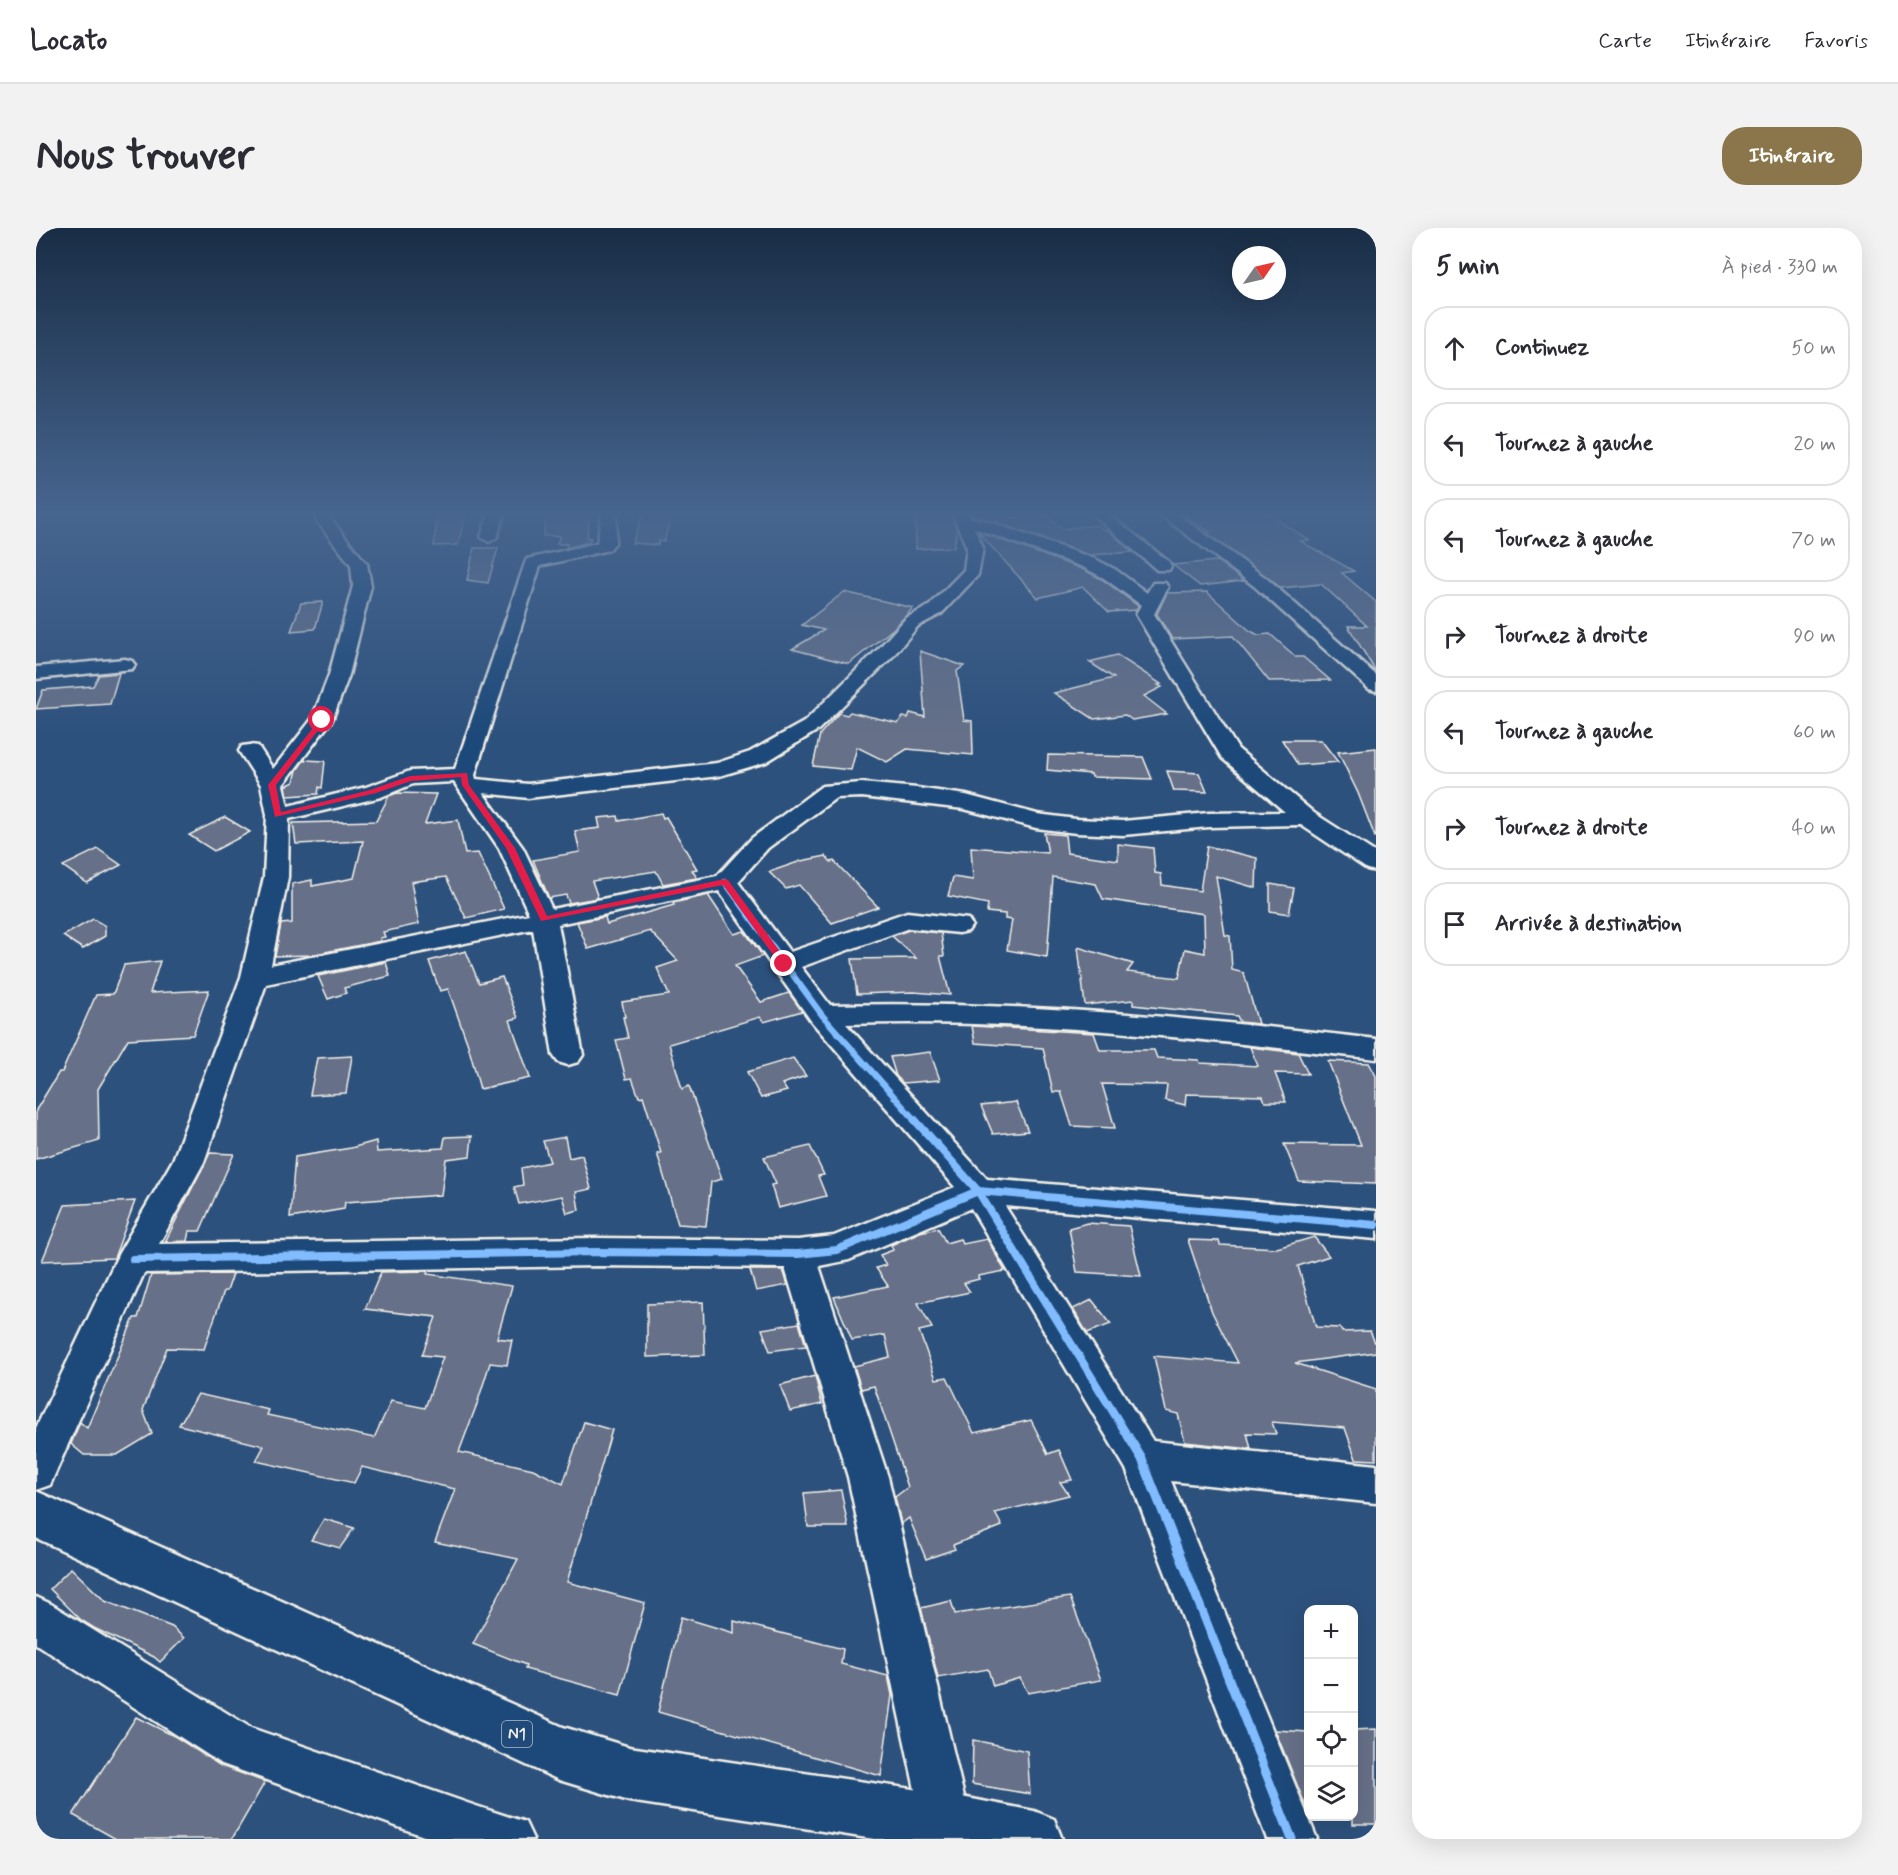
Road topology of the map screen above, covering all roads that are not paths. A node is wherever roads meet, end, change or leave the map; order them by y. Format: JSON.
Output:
{"nodes":[{"id":1,"x":362,"y":587,"type":"edge"},
{"id":2,"x":525,"y":587,"type":"edge"},
{"id":3,"x":957,"y":587,"type":"edge"},
{"id":4,"x":1138,"y":587,"type":"edge"},
{"id":5,"x":1266,"y":587,"type":"edge"},
{"id":6,"x":125,"y":665,"type":"dead end"},
{"id":7,"x":36,"y":673,"type":"edge"},
{"id":8,"x":1376,"y":685,"type":"edge"},
{"id":9,"x":250,"y":751,"type":"dead end"},
{"id":10,"x":465,"y":780,"type":"junction"},
{"id":11,"x":272,"y":785,"type":"junction"},
{"id":12,"x":278,"y":815,"type":"junction"},
{"id":13,"x":1306,"y":818,"type":"junction"},
{"id":14,"x":1376,"y":864,"type":"edge"},
{"id":15,"x":725,"y":882,"type":"junction"},
{"id":16,"x":544,"y":919,"type":"junction"},
{"id":17,"x":959,"y":925,"type":"dead end"},
{"id":18,"x":784,"y":964,"type":"junction"},
{"id":19,"x":255,"y":977,"type":"junction"},
{"id":20,"x":822,"y":1015,"type":"junction"},
{"id":21,"x":1376,"y":1049,"type":"edge"},
{"id":22,"x":568,"y":1055,"type":"dead end"},
{"id":23,"x":978,"y":1191,"type":"junction"},
{"id":24,"x":1376,"y":1225,"type":"edge"},
{"id":25,"x":798,"y":1254,"type":"junction"},
{"id":26,"x":133,"y":1259,"type":"junction"},
{"id":27,"x":1142,"y":1459,"type":"junction"},
{"id":28,"x":36,"y":1471,"type":"edge"},
{"id":29,"x":1376,"y":1484,"type":"edge"},
{"id":30,"x":36,"y":1514,"type":"edge"},
{"id":31,"x":36,"y":1619,"type":"edge"},
{"id":32,"x":946,"y":1822,"type":"junction"},
{"id":33,"x":508,"y":1839,"type":"edge"},
{"id":34,"x":1034,"y":1839,"type":"edge"},
{"id":35,"x":1292,"y":1839,"type":"edge"}],
"edges":[{"from":1,"to":11,"type":"street"},
{"from":2,"to":10,"type":"street"},
{"from":3,"to":10,"type":"street"},
{"from":4,"to":13,"type":"street"},
{"from":5,"to":8,"type":"street"},
{"from":6,"to":7,"type":"street"},
{"from":9,"to":11,"type":"street"},
{"from":10,"to":12,"type":"street"},
{"from":10,"to":16,"type":"street"},
{"from":11,"to":12,"type":"street"},
{"from":12,"to":19,"type":"street"},
{"from":13,"to":14,"type":"street"},
{"from":13,"to":15,"type":"street"},
{"from":15,"to":16,"type":"street"},
{"from":15,"to":18,"type":"street"},
{"from":16,"to":19,"type":"street"},
{"from":16,"to":22,"type":"street"},
{"from":17,"to":18,"type":"street"},
{"from":18,"to":20,"type":"street"},
{"from":19,"to":26,"type":"street"},
{"from":20,"to":21,"type":"street"},
{"from":20,"to":23,"type":"street"},
{"from":23,"to":24,"type":"street"},
{"from":23,"to":25,"type":"street"},
{"from":23,"to":27,"type":"street"},
{"from":25,"to":26,"type":"street"},
{"from":25,"to":32,"type":"street"},
{"from":26,"to":28,"type":"street"},
{"from":27,"to":29,"type":"street"},
{"from":27,"to":35,"type":"street"},
{"from":30,"to":32,"type":"highway","number":"N1"},
{"from":31,"to":33,"type":"street"},
{"from":32,"to":34,"type":"highway","number":"N1"}]}
